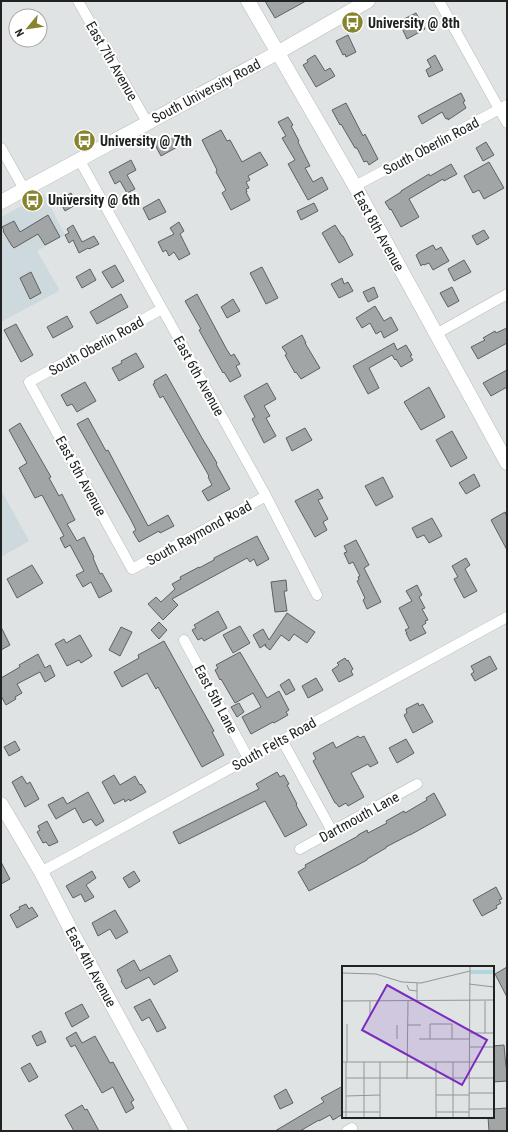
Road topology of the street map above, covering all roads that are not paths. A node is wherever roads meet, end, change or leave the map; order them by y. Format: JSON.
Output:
{"nodes":[{"id":1,"x":78,"y":1,"type":"edge"},
{"id":2,"x":248,"y":1,"type":"edge"},
{"id":3,"x":368,"y":1,"type":"edge"},
{"id":4,"x":439,"y":1,"type":"edge"},
{"id":5,"x":277,"y":53,"type":"junction"},
{"id":6,"x":503,"y":108,"type":"edge"},
{"id":7,"x":147,"y":122,"type":"junction"},
{"id":8,"x":507,"y":123,"type":"edge"},
{"id":9,"x":1,"y":148,"type":"edge"},
{"id":10,"x":79,"y":159,"type":"junction"},
{"id":11,"x":355,"y":186,"type":"junction"},
{"id":12,"x":24,"y":189,"type":"junction"},
{"id":13,"x":1,"y":202,"type":"edge"},
{"id":14,"x":507,"y":294,"type":"edge"},
{"id":15,"x":162,"y":309,"type":"junction"},
{"id":16,"x":436,"y":334,"type":"junction"},
{"id":17,"x":30,"y":382,"type":"joint"},
{"id":18,"x":507,"y":463,"type":"edge"},
{"id":19,"x":266,"y":496,"type":"junction"},
{"id":20,"x":132,"y":569,"type":"joint"},
{"id":21,"x":317,"y":594,"type":"dead end"},
{"id":22,"x":507,"y":617,"type":"edge"},
{"id":23,"x":184,"y":640,"type":"dead end"},
{"id":24,"x":282,"y":740,"type":"junction"},
{"id":25,"x":248,"y":758,"type":"junction"},
{"id":26,"x":417,"y":784,"type":"dead end"},
{"id":27,"x":1,"y":804,"type":"edge"},
{"id":28,"x":332,"y":831,"type":"junction"},
{"id":29,"x":300,"y":849,"type":"dead end"},
{"id":30,"x":41,"y":872,"type":"junction"},
{"id":31,"x":181,"y":1131,"type":"edge"}],
"edges":[{"from":1,"to":7,"type":"street","name":"East 7th Avenue"},
{"from":2,"to":5,"type":"street","name":"East 8th Avenue"},
{"from":3,"to":5,"type":"street","name":"South University Road"},
{"from":4,"to":6,"type":"street"},
{"from":5,"to":7,"type":"street","name":"South University Road"},
{"from":5,"to":11,"type":"street","name":"East 8th Avenue"},
{"from":6,"to":8,"type":"street"},
{"from":6,"to":11,"type":"street","name":"South Oberlin Road"},
{"from":7,"to":10,"type":"street","name":"South University Road"},
{"from":9,"to":12,"type":"street"},
{"from":10,"to":12,"type":"street","name":"South University Road"},
{"from":10,"to":15,"type":"street","name":"East 6th Avenue"},
{"from":11,"to":16,"type":"street","name":"East 8th Avenue"},
{"from":12,"to":13,"type":"street","name":"South University Road"},
{"from":14,"to":16,"type":"street"},
{"from":15,"to":17,"type":"street","name":"South Oberlin Road"},
{"from":15,"to":19,"type":"street","name":"East 6th Avenue"},
{"from":16,"to":18,"type":"street","name":"East 8th Avenue"},
{"from":17,"to":20,"type":"street","name":"East 5th Avenue"},
{"from":19,"to":20,"type":"street","name":"South Raymond Road"},
{"from":19,"to":21,"type":"street","name":"East 6th Avenue"},
{"from":22,"to":24,"type":"street","name":"South Felts Road"},
{"from":23,"to":25,"type":"street","name":"East 5th Lane"},
{"from":24,"to":25,"type":"street","name":"South Felts Road"},
{"from":24,"to":28,"type":"street"},
{"from":25,"to":30,"type":"street","name":"South Felts Road"},
{"from":26,"to":28,"type":"street","name":"Dartmouth Lane"},
{"from":27,"to":30,"type":"street","name":"East 4th Avenue"},
{"from":28,"to":29,"type":"street","name":"Dartmouth Lane"},
{"from":30,"to":31,"type":"street","name":"East 4th Avenue"}]}
